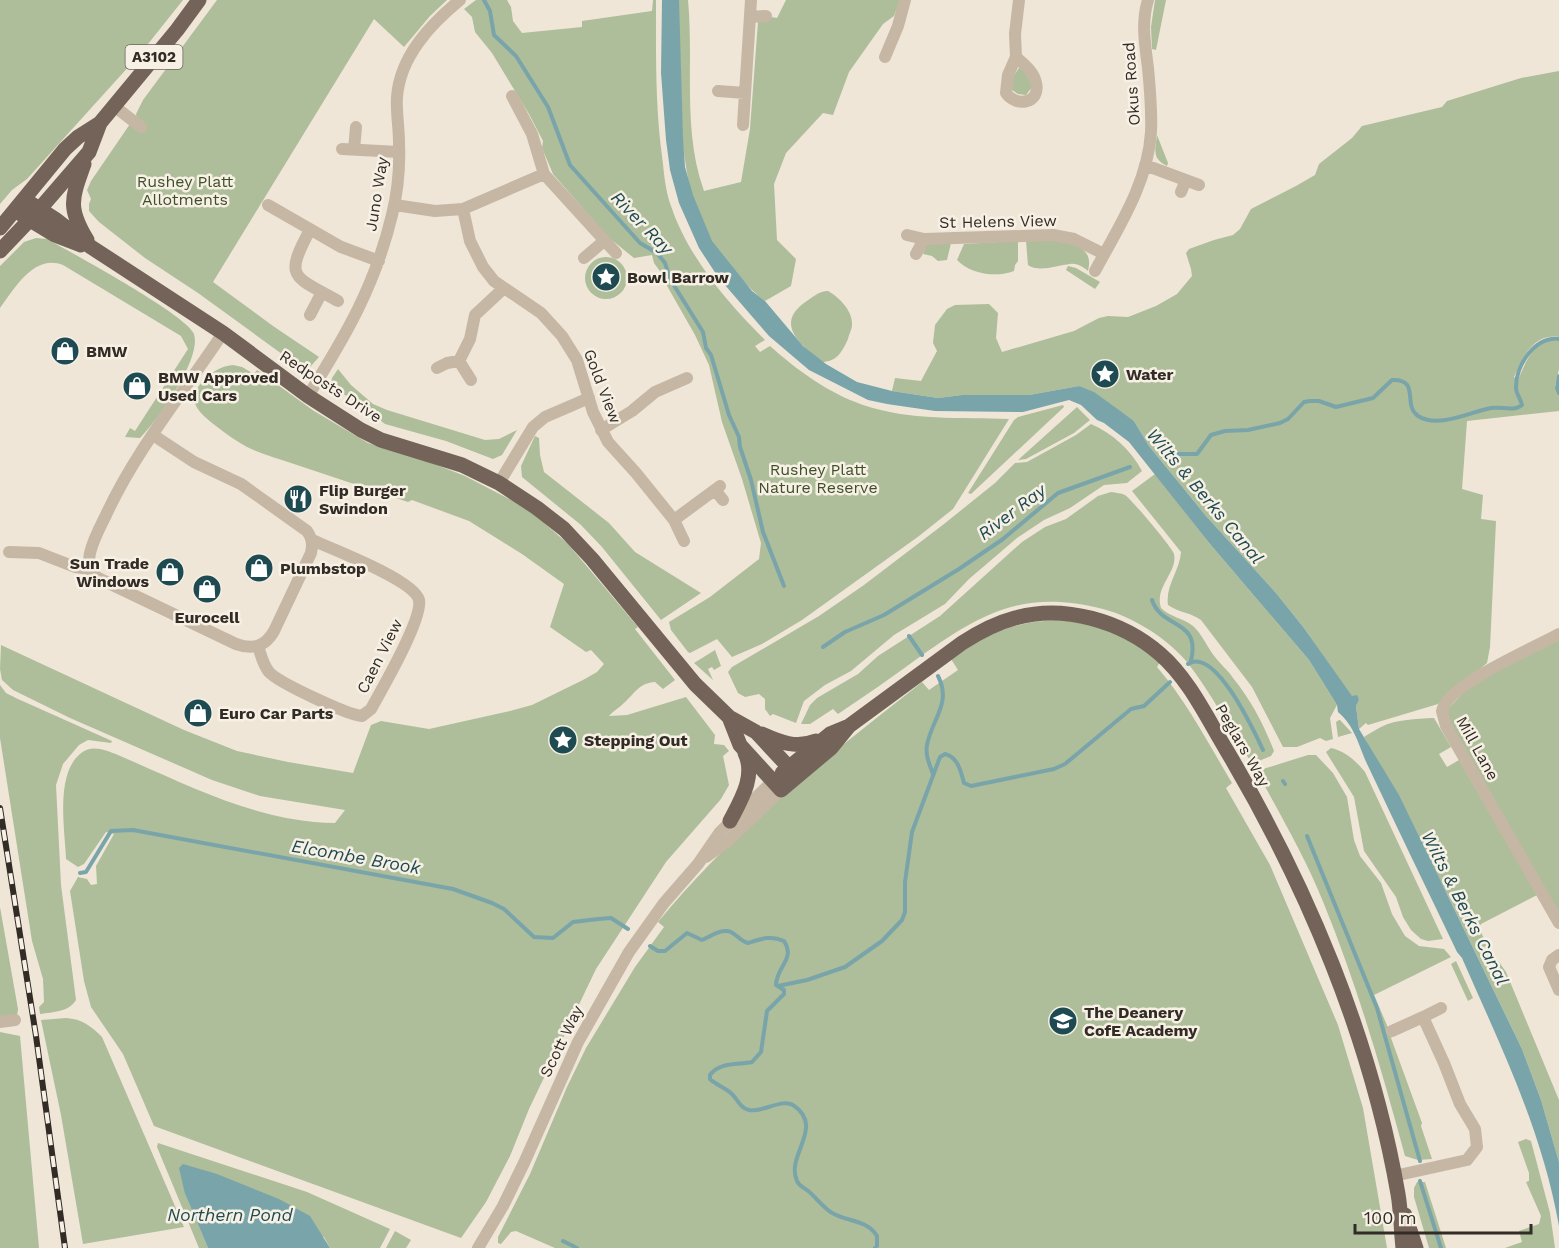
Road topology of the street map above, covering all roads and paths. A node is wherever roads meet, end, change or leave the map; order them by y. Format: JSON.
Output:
{"nodes":[{"id":1,"x":199,"y":0,"type":"edge"},
{"id":2,"x":460,"y":0,"type":"edge"},
{"id":3,"x":750,"y":0,"type":"edge"},
{"id":4,"x":906,"y":0,"type":"edge"},
{"id":5,"x":1019,"y":0,"type":"edge"},
{"id":6,"x":1148,"y":0,"type":"edge"},
{"id":7,"x":766,"y":16,"type":"dead end"},
{"id":8,"x":750,"y":17,"type":"junction"},
{"id":9,"x":885,"y":57,"type":"dead end"},
{"id":10,"x":1016,"y":57,"type":"dead end"},
{"id":11,"x":718,"y":91,"type":"dead end"},
{"id":12,"x":745,"y":93,"type":"junction"},
{"id":13,"x":512,"y":96,"type":"dead end"},
{"id":14,"x":114,"y":106,"type":"junction"},
{"id":15,"x":100,"y":123,"type":"junction"},
{"id":16,"x":743,"y":125,"type":"dead end"},
{"id":17,"x":141,"y":127,"type":"dead end"},
{"id":18,"x":356,"y":128,"type":"dead end"},
{"id":19,"x":89,"y":152,"type":"junction"},
{"id":20,"x":399,"y":152,"type":"junction"},
{"id":21,"x":1145,"y":165,"type":"junction"},
{"id":22,"x":544,"y":174,"type":"junction"},
{"id":23,"x":1199,"y":185,"type":"dead end"},
{"id":24,"x":20,"y":204,"type":"junction"},
{"id":25,"x":268,"y":205,"type":"dead end"},
{"id":26,"x":395,"y":205,"type":"junction"},
{"id":27,"x":463,"y":209,"type":"junction"},
{"id":28,"x":35,"y":214,"type":"junction"},
{"id":29,"x":0,"y":228,"type":"edge"},
{"id":30,"x":310,"y":230,"type":"junction"},
{"id":31,"x":907,"y":234,"type":"dead end"},
{"id":32,"x":924,"y":239,"type":"junction"},
{"id":33,"x":604,"y":241,"type":"junction"},
{"id":34,"x":91,"y":248,"type":"junction"},
{"id":35,"x":0,"y":251,"type":"edge"},
{"id":36,"x":616,"y":253,"type":"dead end"},
{"id":37,"x":916,"y":254,"type":"dead end"},
{"id":38,"x":1104,"y":255,"type":"junction"},
{"id":39,"x":584,"y":258,"type":"dead end"},
{"id":40,"x":379,"y":261,"type":"junction"},
{"id":41,"x":1095,"y":271,"type":"dead end"},
{"id":42,"x":504,"y":288,"type":"junction"},
{"id":43,"x":322,"y":292,"type":"junction"},
{"id":44,"x":338,"y":301,"type":"dead end"},
{"id":45,"x":310,"y":315,"type":"dead end"},
{"id":46,"x":223,"y":333,"type":"junction"},
{"id":47,"x":459,"y":361,"type":"junction"},
{"id":48,"x":437,"y":368,"type":"dead end"},
{"id":49,"x":687,"y":378,"type":"dead end"},
{"id":50,"x":471,"y":381,"type":"dead end"},
{"id":51,"x":308,"y":396,"type":"junction"},
{"id":52,"x":589,"y":398,"type":"junction"},
{"id":53,"x":601,"y":429,"type":"junction"},
{"id":54,"x":153,"y":435,"type":"junction"},
{"id":55,"x":499,"y":483,"type":"junction"},
{"id":56,"x":719,"y":492,"type":"dead end"},
{"id":57,"x":674,"y":520,"type":"junction"},
{"id":58,"x":312,"y":540,"type":"junction"},
{"id":59,"x":684,"y":541,"type":"dead end"},
{"id":60,"x":9,"y":552,"type":"dead end"},
{"id":61,"x":90,"y":569,"type":"junction"},
{"id":62,"x":1559,"y":634,"type":"edge"},
{"id":63,"x":258,"y":646,"type":"junction"},
{"id":64,"x":729,"y":717,"type":"junction"},
{"id":65,"x":849,"y":726,"type":"junction"},
{"id":66,"x":756,"y":732,"type":"junction"},
{"id":67,"x":823,"y":738,"type":"junction"},
{"id":68,"x":740,"y":745,"type":"junction"},
{"id":69,"x":793,"y":771,"type":"junction"},
{"id":70,"x":777,"y":786,"type":"junction"},
{"id":71,"x":730,"y":821,"type":"junction"},
{"id":72,"x":698,"y":864,"type":"junction"},
{"id":73,"x":1559,"y":923,"type":"edge"},
{"id":74,"x":1559,"y":955,"type":"edge"},
{"id":75,"x":1559,"y":990,"type":"edge"},
{"id":76,"x":1442,"y":1008,"type":"dead end"},
{"id":77,"x":1423,"y":1017,"type":"junction"},
{"id":78,"x":15,"y":1020,"type":"dead end"},
{"id":79,"x":0,"y":1022,"type":"edge"},
{"id":80,"x":1392,"y":1031,"type":"dead end"},
{"id":81,"x":1394,"y":1176,"type":"junction"},
{"id":82,"x":1398,"y":1195,"type":"junction"},
{"id":83,"x":478,"y":1248,"type":"edge"},
{"id":84,"x":1402,"y":1248,"type":"edge"},
{"id":85,"x":1416,"y":1248,"type":"edge"}],
"edges":[{"from":1,"to":14,"type":"main road","number":"A3102"},
{"from":2,"to":20,"type":"street","name":"Juno Way"},
{"from":3,"to":8,"type":"street"},
{"from":4,"to":9,"type":"street"},
{"from":5,"to":10,"type":"street"},
{"from":6,"to":21,"type":"street","name":"Okus Road"},
{"from":7,"to":8,"type":"street"},
{"from":8,"to":12,"type":"street"},
{"from":11,"to":12,"type":"street"},
{"from":12,"to":16,"type":"street"},
{"from":13,"to":22,"type":"street"},
{"from":14,"to":15,"type":"main road","number":"A3102"},
{"from":14,"to":17,"type":"street"},
{"from":15,"to":19,"type":"main road","number":"A3102"},
{"from":15,"to":24,"type":"main road","number":"A3102"},
{"from":18,"to":20,"type":"street"},
{"from":19,"to":28,"type":"main road","number":"A3102"},
{"from":19,"to":34,"type":"main road"},
{"from":20,"to":26,"type":"street","name":"Juno Way"},
{"from":21,"to":23,"type":"street"},
{"from":21,"to":38,"type":"street","name":"Okus Road"},
{"from":22,"to":27,"type":"street"},
{"from":22,"to":33,"type":"street"},
{"from":24,"to":28,"type":"main road","name":"Redposts Drive"},
{"from":24,"to":29,"type":"main road","number":"A3102"},
{"from":25,"to":30,"type":"street"},
{"from":26,"to":27,"type":"street"},
{"from":26,"to":40,"type":"street","name":"Juno Way"},
{"from":27,"to":42,"type":"street","name":"Gold View"},
{"from":28,"to":34,"type":"main road","name":"Redposts Drive"},
{"from":28,"to":35,"type":"main road","number":"A3102"},
{"from":30,"to":40,"type":"street"},
{"from":30,"to":43,"type":"street"},
{"from":31,"to":32,"type":"street","name":"St Helens View"},
{"from":32,"to":37,"type":"street","name":"St Helens View"},
{"from":32,"to":38,"type":"street","name":"St Helens View"},
{"from":33,"to":36,"type":"street"},
{"from":33,"to":39,"type":"street"},
{"from":34,"to":46,"type":"main road","name":"Redposts Drive"},
{"from":38,"to":41,"type":"street","name":"Okus Road"},
{"from":40,"to":51,"type":"street","name":"Juno Way"},
{"from":42,"to":47,"type":"street"},
{"from":42,"to":52,"type":"street","name":"Gold View"},
{"from":43,"to":44,"type":"street"},
{"from":43,"to":45,"type":"street"},
{"from":46,"to":51,"type":"main road","name":"Redposts Drive"},
{"from":46,"to":54,"type":"street"},
{"from":47,"to":48,"type":"street"},
{"from":47,"to":50,"type":"street"},
{"from":49,"to":53,"type":"street"},
{"from":51,"to":55,"type":"main road","name":"Redposts Drive"},
{"from":52,"to":53,"type":"street","name":"Gold View"},
{"from":52,"to":55,"type":"street"},
{"from":53,"to":57,"type":"street","name":"Gold View"},
{"from":54,"to":58,"type":"street","name":"Caen View"},
{"from":54,"to":61,"type":"street"},
{"from":55,"to":64,"type":"main road","name":"Redposts Drive"},
{"from":56,"to":57,"type":"street"},
{"from":57,"to":59,"type":"street","name":"Gold View"},
{"from":58,"to":63,"type":"street"},
{"from":58,"to":63,"type":"street","name":"Caen View"},
{"from":60,"to":61,"type":"street"},
{"from":61,"to":63,"type":"street"},
{"from":62,"to":73,"type":"street","name":"Mill Lane"},
{"from":64,"to":66,"type":"main road","name":"Redposts Drive"},
{"from":64,"to":68,"type":"main road","name":"Redposts Drive"},
{"from":65,"to":67,"type":"main road","name":"Peglars Way"},
{"from":65,"to":69,"type":"main road","name":"Peglars Way"},
{"from":65,"to":81,"type":"main road","name":"Peglars Way"},
{"from":66,"to":67,"type":"main road"},
{"from":66,"to":69,"type":"main road","name":"Redposts Drive"},
{"from":67,"to":69,"type":"main road","name":"Peglars Way"},
{"from":68,"to":70,"type":"main road","name":"Redposts Drive"},
{"from":68,"to":71,"type":"main road"},
{"from":69,"to":70,"type":"main road","name":"Peglars Way"},
{"from":70,"to":71,"type":"street","name":"Scott Way"},
{"from":70,"to":72,"type":"street","name":"Scott Way"},
{"from":71,"to":72,"type":"street","name":"Scott Way"},
{"from":72,"to":83,"type":"street","name":"Scott Way"},
{"from":74,"to":75,"type":"street"},
{"from":76,"to":77,"type":"street"},
{"from":77,"to":80,"type":"street"},
{"from":77,"to":81,"type":"street"},
{"from":78,"to":79,"type":"street"},
{"from":81,"to":82,"type":"main road","name":"Peglars Way"},
{"from":82,"to":84,"type":"main road","name":"Peglars Way"},
{"from":82,"to":85,"type":"main road","name":"Peglars Way"}]}
